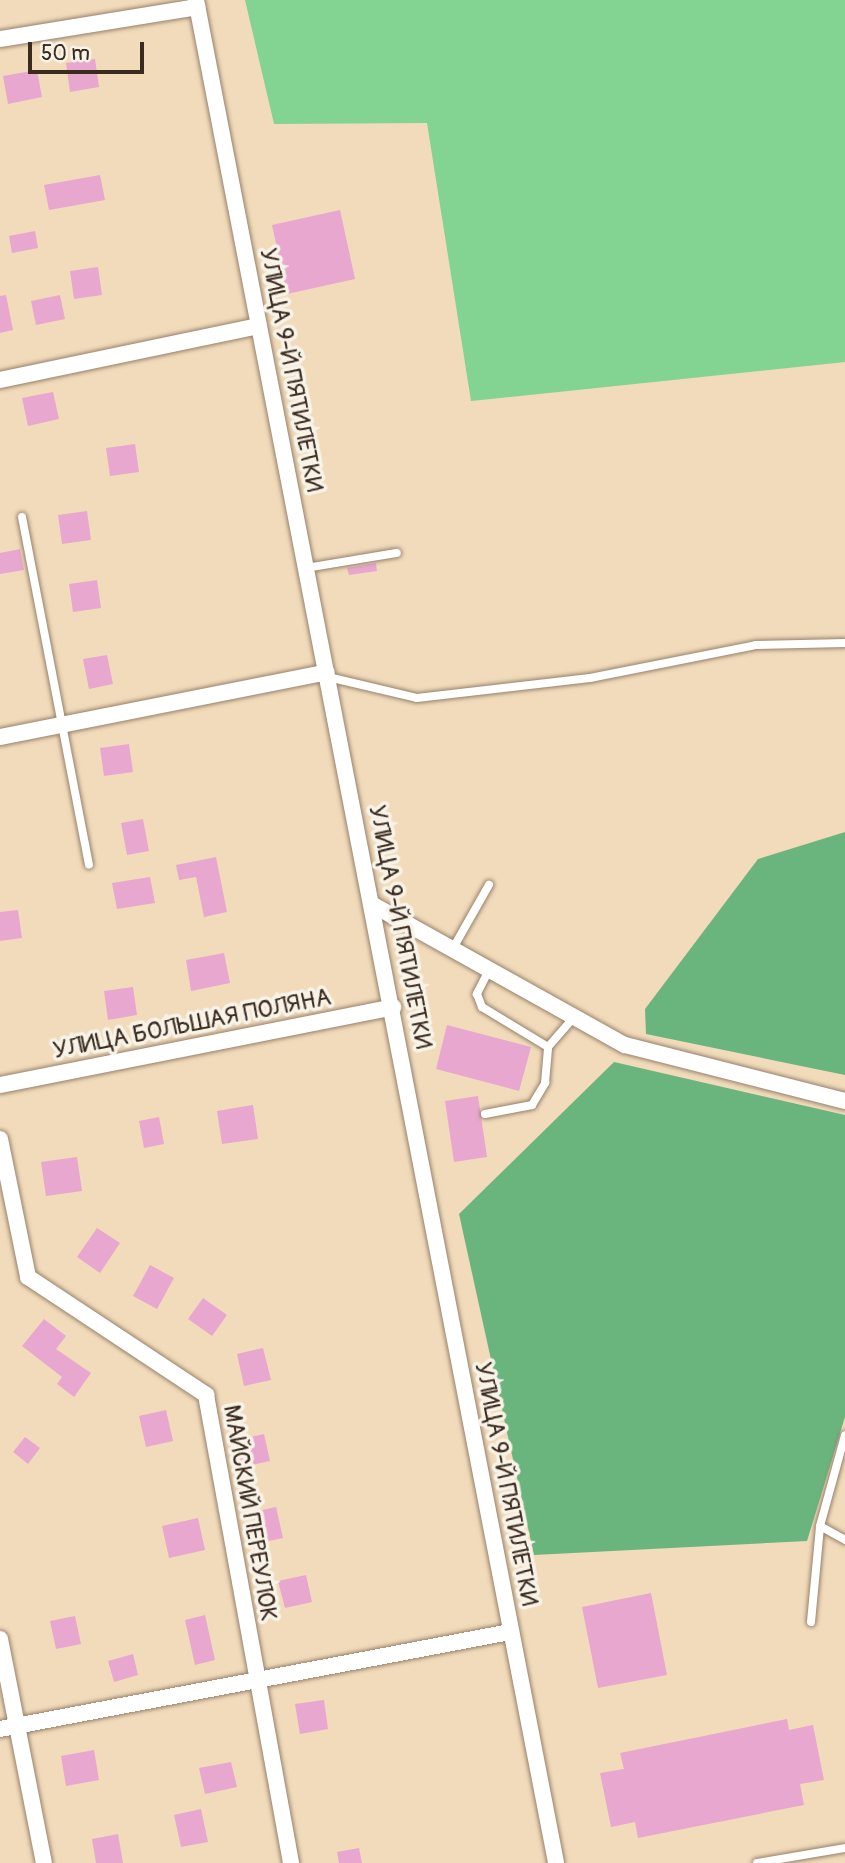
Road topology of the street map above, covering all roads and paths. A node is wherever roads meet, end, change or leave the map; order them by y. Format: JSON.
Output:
{"nodes":[{"id":1,"x":196,"y":3,"type":"edge"},
{"id":2,"x":0,"y":39,"type":"edge"},
{"id":3,"x":258,"y":326,"type":"junction"},
{"id":4,"x":0,"y":380,"type":"edge"},
{"id":5,"x":22,"y":517,"type":"dead end"},
{"id":6,"x":397,"y":553,"type":"dead end"},
{"id":7,"x":306,"y":568,"type":"junction"},
{"id":8,"x":845,"y":643,"type":"edge"},
{"id":9,"x":327,"y":674,"type":"junction"},
{"id":10,"x":63,"y":726,"type":"junction"},
{"id":11,"x":0,"y":737,"type":"edge"},
{"id":12,"x":89,"y":865,"type":"dead end"},
{"id":13,"x":489,"y":885,"type":"dead end"},
{"id":14,"x":373,"y":905,"type":"junction"},
{"id":15,"x":452,"y":951,"type":"junction"},
{"id":16,"x":488,"y":972,"type":"junction"},
{"id":17,"x":393,"y":1007,"type":"junction"},
{"id":18,"x":573,"y":1018,"type":"junction"},
{"id":19,"x":548,"y":1047,"type":"junction"},
{"id":20,"x":0,"y":1085,"type":"edge"},
{"id":21,"x":845,"y":1101,"type":"edge"},
{"id":22,"x":485,"y":1114,"type":"dead end"},
{"id":23,"x":0,"y":1139,"type":"edge"},
{"id":24,"x":845,"y":1435,"type":"edge"},
{"id":25,"x":820,"y":1526,"type":"junction"},
{"id":26,"x":845,"y":1540,"type":"edge"},
{"id":27,"x":811,"y":1622,"type":"dead end"},
{"id":28,"x":510,"y":1632,"type":"junction"},
{"id":29,"x":0,"y":1639,"type":"edge"},
{"id":30,"x":255,"y":1679,"type":"junction"},
{"id":31,"x":17,"y":1726,"type":"junction"},
{"id":32,"x":0,"y":1729,"type":"edge"},
{"id":33,"x":845,"y":1848,"type":"edge"},
{"id":34,"x":44,"y":1863,"type":"edge"},
{"id":35,"x":291,"y":1863,"type":"edge"},
{"id":36,"x":556,"y":1863,"type":"edge"},
{"id":37,"x":757,"y":1863,"type":"edge"}],
"edges":[{"from":1,"to":2,"type":"street"},
{"from":1,"to":3,"type":"street","name":"УЛИЦА 9-Й ПЯТИЛЕТКИ"},
{"from":3,"to":4,"type":"street"},
{"from":3,"to":7,"type":"street","name":"УЛИЦА 9-Й ПЯТИЛЕТКИ"},
{"from":5,"to":10,"type":"lane"},
{"from":6,"to":7,"type":"lane"},
{"from":7,"to":9,"type":"street","name":"УЛИЦА 9-Й ПЯТИЛЕТКИ"},
{"from":8,"to":9,"type":"lane"},
{"from":9,"to":10,"type":"street"},
{"from":9,"to":14,"type":"street","name":"УЛИЦА 9-Й ПЯТИЛЕТКИ"},
{"from":10,"to":11,"type":"street"},
{"from":10,"to":12,"type":"lane"},
{"from":13,"to":15,"type":"lane"},
{"from":14,"to":15,"type":"street"},
{"from":14,"to":17,"type":"street","name":"УЛИЦА 9-Й ПЯТИЛЕТКИ"},
{"from":15,"to":16,"type":"street"},
{"from":16,"to":18,"type":"street"},
{"from":16,"to":19,"type":"lane"},
{"from":17,"to":20,"type":"street","name":"УЛИЦА БОЛЬШАЯ ПОЛЯНА"},
{"from":17,"to":28,"type":"street","name":"УЛИЦА 9-Й ПЯТИЛЕТКИ"},
{"from":18,"to":19,"type":"lane"},
{"from":18,"to":21,"type":"street"},
{"from":19,"to":22,"type":"lane"},
{"from":23,"to":30,"type":"street","name":"МАЙСКИЙ ПЕРЕУЛОК"},
{"from":24,"to":25,"type":"lane"},
{"from":25,"to":26,"type":"lane"},
{"from":25,"to":27,"type":"lane"},
{"from":28,"to":30,"type":"street"},
{"from":28,"to":36,"type":"street","name":"УЛИЦА 9-Й ПЯТИЛЕТКИ"},
{"from":29,"to":31,"type":"street"},
{"from":30,"to":31,"type":"street"},
{"from":30,"to":35,"type":"street","name":"МАЙСКИЙ ПЕРЕУЛОК"},
{"from":31,"to":32,"type":"street"},
{"from":31,"to":34,"type":"street"},
{"from":33,"to":37,"type":"lane"}]}
